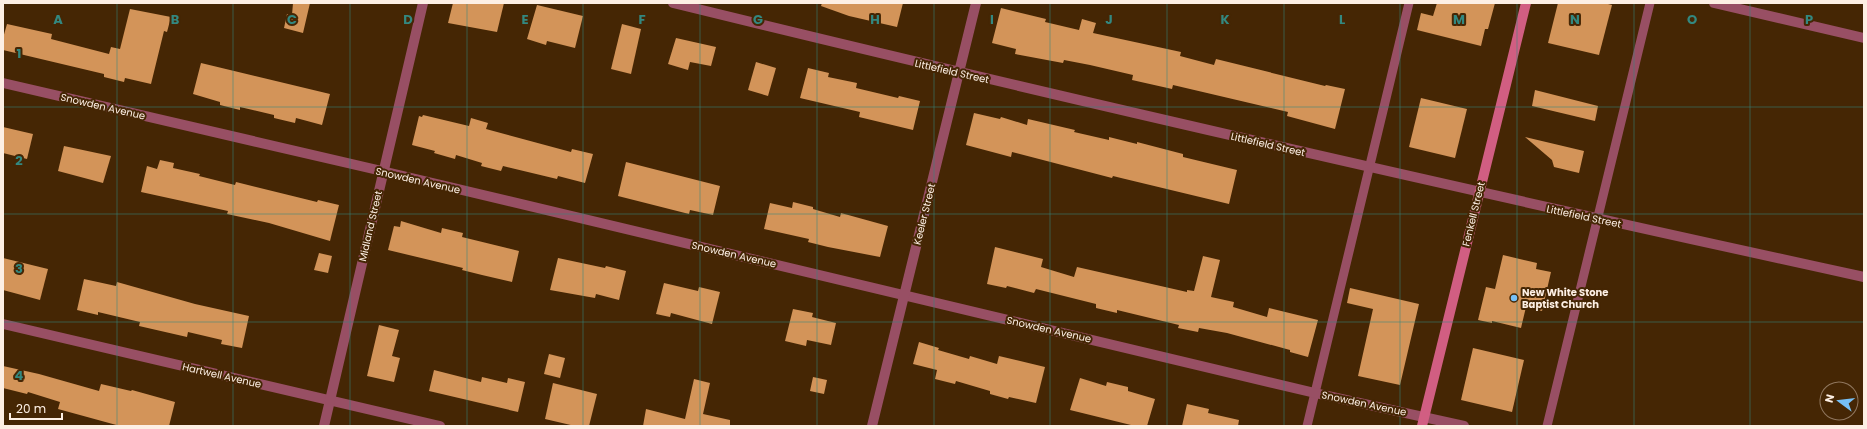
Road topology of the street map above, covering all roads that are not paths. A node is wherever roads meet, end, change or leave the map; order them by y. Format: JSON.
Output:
{"nodes":[{"id":1,"x":423,"y":3,"type":"edge"},
{"id":2,"x":673,"y":3,"type":"edge"},
{"id":3,"x":976,"y":3,"type":"edge"},
{"id":4,"x":1409,"y":3,"type":"edge"},
{"id":5,"x":1526,"y":3,"type":"edge"},
{"id":6,"x":1650,"y":3,"type":"edge"},
{"id":7,"x":1714,"y":3,"type":"edge"},
{"id":8,"x":1864,"y":38,"type":"edge"},
{"id":9,"x":959,"y":73,"type":"junction"},
{"id":10,"x":3,"y":83,"type":"edge"},
{"id":11,"x":1370,"y":168,"type":"junction"},
{"id":12,"x":382,"y":171,"type":"junction"},
{"id":13,"x":1478,"y":193,"type":"junction"},
{"id":14,"x":1598,"y":219,"type":"junction"},
{"id":15,"x":1864,"y":277,"type":"edge"},
{"id":16,"x":904,"y":295,"type":"junction"},
{"id":17,"x":3,"y":324,"type":"edge"},
{"id":18,"x":1315,"y":392,"type":"junction"},
{"id":19,"x":330,"y":400,"type":"junction"},
{"id":20,"x":1423,"y":421,"type":"edge"},
{"id":21,"x":324,"y":426,"type":"edge"},
{"id":22,"x":440,"y":426,"type":"edge"},
{"id":23,"x":872,"y":426,"type":"edge"},
{"id":24,"x":1307,"y":426,"type":"edge"},
{"id":25,"x":1464,"y":426,"type":"edge"},
{"id":26,"x":1547,"y":426,"type":"edge"}],
"edges":[{"from":1,"to":12,"type":"street","name":"Midland Street"},
{"from":2,"to":9,"type":"street","name":"Littlefield Street"},
{"from":3,"to":9,"type":"street","name":"Keeler Street"},
{"from":4,"to":11,"type":"lane"},
{"from":5,"to":13,"type":"street","name":"Fenkell Street"},
{"from":6,"to":14,"type":"lane"},
{"from":7,"to":8,"type":"street"},
{"from":9,"to":11,"type":"street","name":"Littlefield Street"},
{"from":9,"to":16,"type":"street","name":"Keeler Street"},
{"from":10,"to":12,"type":"street","name":"Snowden Avenue"},
{"from":11,"to":13,"type":"street","name":"Littlefield Street"},
{"from":11,"to":18,"type":"lane"},
{"from":12,"to":16,"type":"street","name":"Snowden Avenue"},
{"from":12,"to":19,"type":"street","name":"Midland Street"},
{"from":13,"to":14,"type":"street","name":"Littlefield Street"},
{"from":13,"to":20,"type":"street","name":"Fenkell Street"},
{"from":14,"to":15,"type":"street","name":"Littlefield Street"},
{"from":14,"to":26,"type":"lane"},
{"from":16,"to":18,"type":"street","name":"Snowden Avenue"},
{"from":16,"to":23,"type":"street","name":"Keeler Street"},
{"from":17,"to":19,"type":"street","name":"Hartwell Avenue"},
{"from":18,"to":20,"type":"street","name":"Snowden Avenue"},
{"from":18,"to":24,"type":"lane"},
{"from":19,"to":21,"type":"street","name":"Midland Street"},
{"from":19,"to":22,"type":"street","name":"Hartwell Avenue"},
{"from":20,"to":25,"type":"street","name":"Snowden Avenue"}]}
